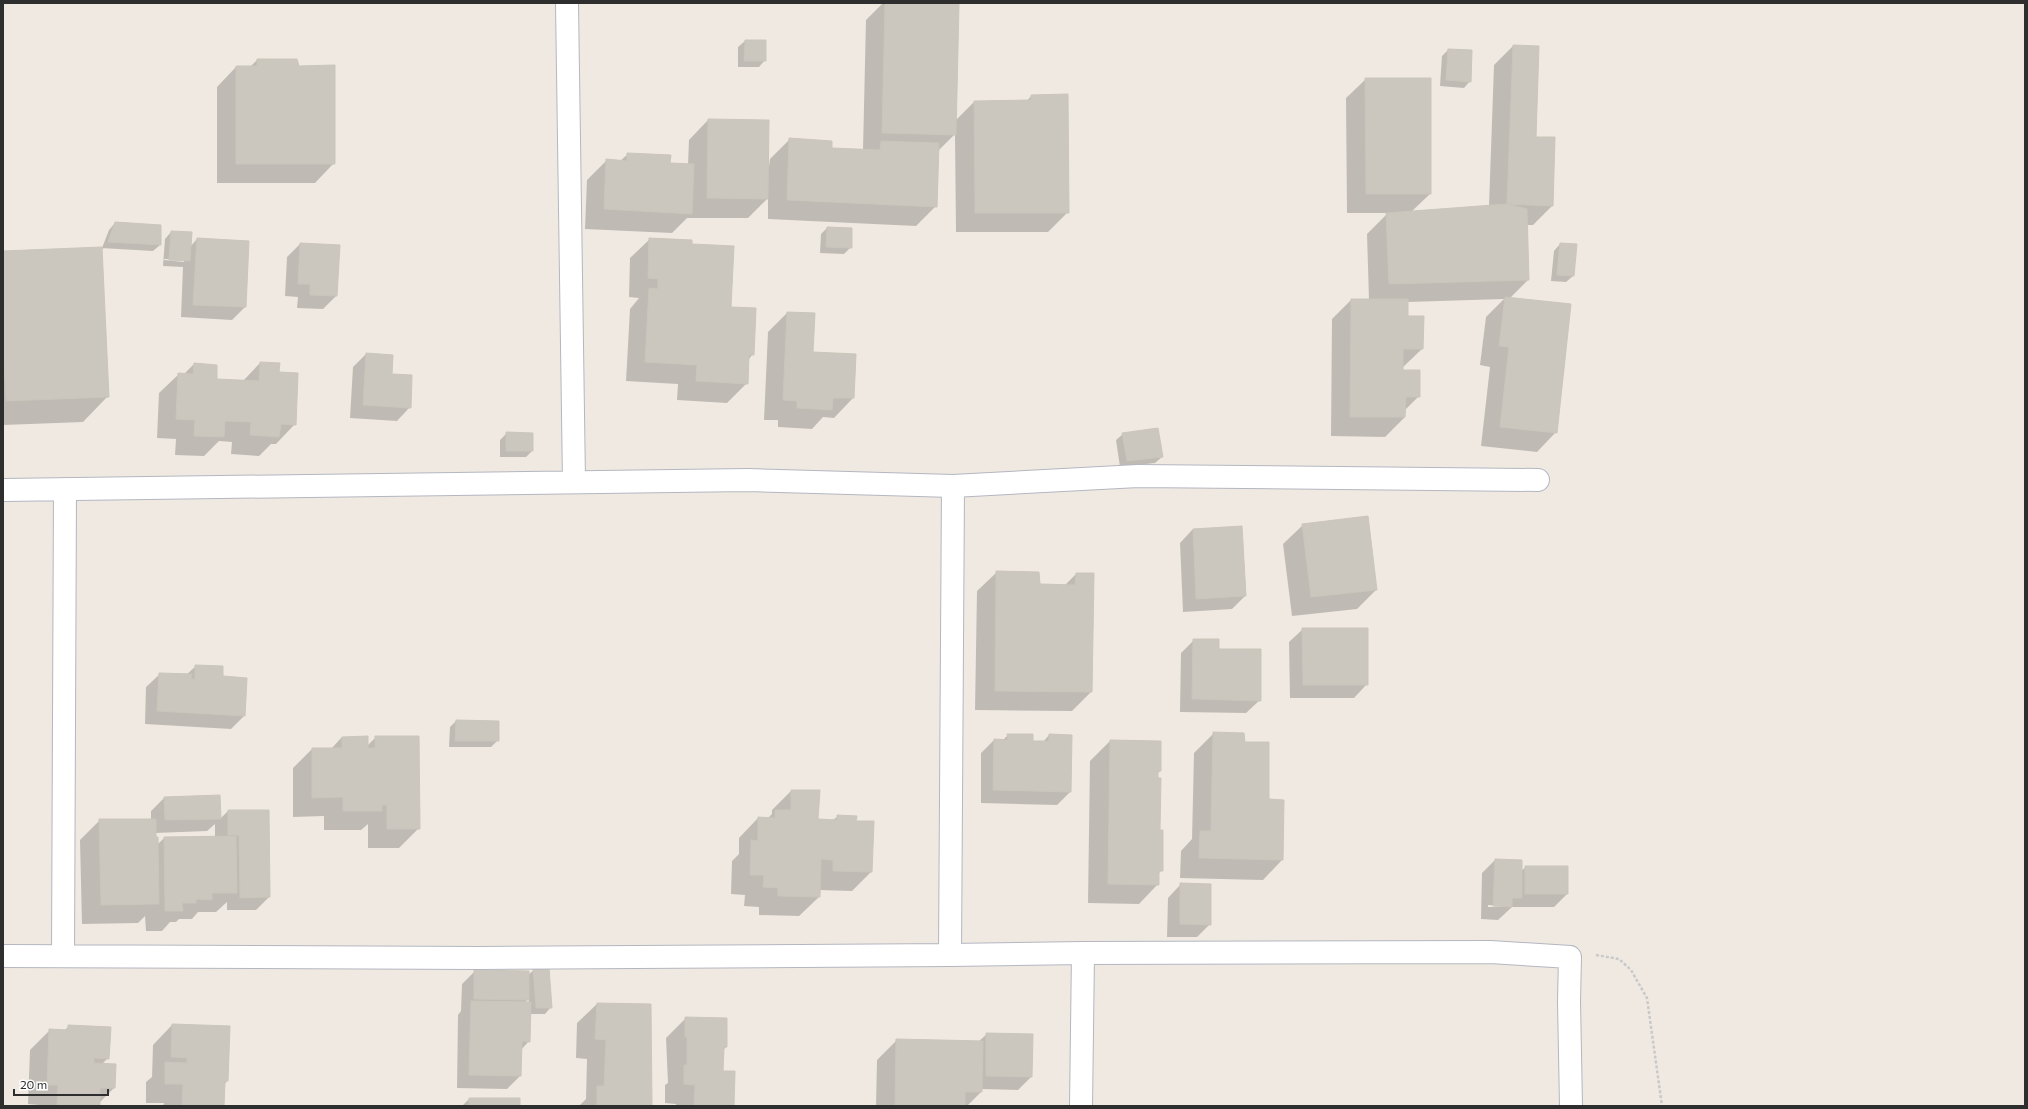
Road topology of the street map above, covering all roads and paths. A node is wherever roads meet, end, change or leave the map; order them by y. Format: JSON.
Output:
{"nodes":[{"id":1,"x":567,"y":3,"type":"edge"},
{"id":2,"x":1538,"y":480,"type":"dead end"},
{"id":3,"x":574,"y":482,"type":"junction"},
{"id":4,"x":953,"y":486,"type":"junction"},
{"id":5,"x":65,"y":489,"type":"junction"},
{"id":6,"x":3,"y":490,"type":"edge"},
{"id":7,"x":1083,"y":953,"type":"junction"},
{"id":8,"x":950,"y":955,"type":"junction"},
{"id":9,"x":3,"y":956,"type":"edge"},
{"id":10,"x":63,"y":956,"type":"junction"},
{"id":11,"x":1570,"y":957,"type":"junction"},
{"id":12,"x":1081,"y":1106,"type":"edge"},
{"id":13,"x":1571,"y":1106,"type":"edge"},
{"id":14,"x":1662,"y":1106,"type":"edge"}],
"edges":[{"from":1,"to":3,"type":"street"},
{"from":2,"to":4,"type":"street"},
{"from":3,"to":4,"type":"street"},
{"from":3,"to":5,"type":"street"},
{"from":4,"to":8,"type":"street"},
{"from":5,"to":6,"type":"street"},
{"from":5,"to":10,"type":"street"},
{"from":7,"to":8,"type":"street"},
{"from":7,"to":11,"type":"street"},
{"from":7,"to":12,"type":"street"},
{"from":8,"to":10,"type":"street"},
{"from":9,"to":10,"type":"street"},
{"from":11,"to":13,"type":"street"},
{"from":11,"to":14,"type":"path"}]}
